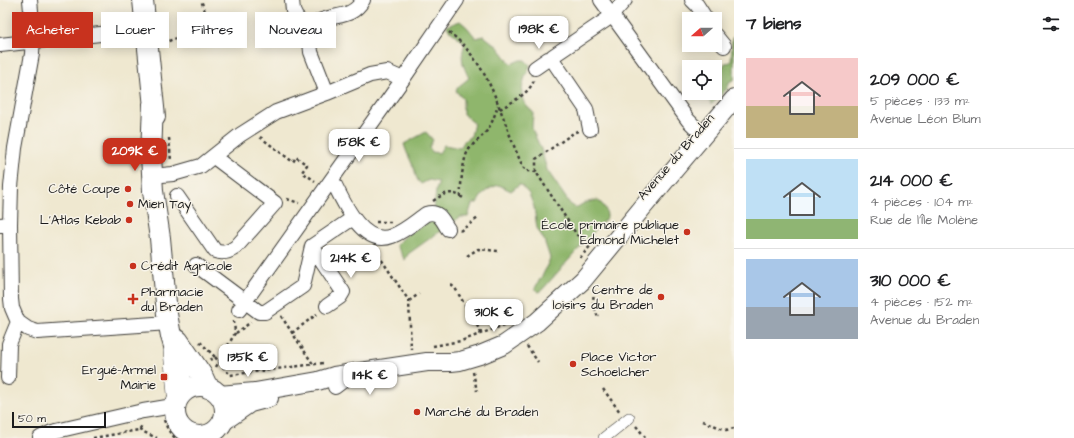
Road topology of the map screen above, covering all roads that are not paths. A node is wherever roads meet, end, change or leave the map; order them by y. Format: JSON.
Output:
{"nodes":[{"id":1,"x":30,"y":0,"type":"edge"},
{"id":2,"x":143,"y":0,"type":"edge"},
{"id":3,"x":292,"y":0,"type":"edge"},
{"id":4,"x":363,"y":0,"type":"edge"},
{"id":5,"x":457,"y":0,"type":"edge"},
{"id":6,"x":601,"y":0,"type":"edge"},
{"id":7,"x":625,"y":0,"type":"edge"},
{"id":8,"x":692,"y":0,"type":"edge"},
{"id":9,"x":31,"y":12,"type":"edge"},
{"id":10,"x":144,"y":12,"type":"edge"},
{"id":11,"x":294,"y":12,"type":"edge"},
{"id":12,"x":701,"y":12,"type":"edge"},
{"id":13,"x":612,"y":14,"type":"junction"},
{"id":14,"x":336,"y":16,"type":"edge"},
{"id":15,"x":12,"y":44,"type":"edge"},
{"id":16,"x":722,"y":44,"type":"edge"},
{"id":17,"x":0,"y":45,"type":"edge"},
{"id":18,"x":724,"y":46,"type":"dead end"},
{"id":19,"x":32,"y":48,"type":"edge"},
{"id":20,"x":148,"y":48,"type":"edge"},
{"id":21,"x":311,"y":48,"type":"edge"},
{"id":22,"x":553,"y":59,"type":"junction"},
{"id":23,"x":535,"y":68,"type":"road end"},
{"id":24,"x":403,"y":79,"type":"junction"},
{"id":25,"x":734,"y":89,"type":"edge"},
{"id":26,"x":327,"y":93,"type":"junction"},
{"id":27,"x":734,"y":100,"type":"edge"},
{"id":28,"x":590,"y":129,"type":"road end"},
{"id":29,"x":701,"y":133,"type":"junction"},
{"id":30,"x":214,"y":157,"type":"junction"},
{"id":31,"x":158,"y":175,"type":"junction"},
{"id":32,"x":329,"y":183,"type":"junction"},
{"id":33,"x":177,"y":196,"type":"dead end"},
{"id":34,"x":353,"y":218,"type":"junction"},
{"id":35,"x":5,"y":224,"type":"edge"},
{"id":36,"x":454,"y":230,"type":"road end"},
{"id":37,"x":312,"y":246,"type":"junction"},
{"id":38,"x":196,"y":265,"type":"dead end"},
{"id":39,"x":242,"y":306,"type":"junction"},
{"id":40,"x":327,"y":306,"type":"road end"},
{"id":41,"x":18,"y":322,"type":"junction"},
{"id":42,"x":169,"y":323,"type":"junction"},
{"id":43,"x":451,"y":362,"type":"junction"},
{"id":44,"x":353,"y":374,"type":"junction"},
{"id":45,"x":8,"y":378,"type":"dead end"},
{"id":46,"x":334,"y":387,"type":"junction"},
{"id":47,"x":214,"y":391,"type":"junction"},
{"id":48,"x":178,"y":401,"type":"junction"},
{"id":49,"x":629,"y":418,"type":"dead end"},
{"id":50,"x":224,"y":421,"type":"junction"},
{"id":51,"x":184,"y":434,"type":"edge"},
{"id":52,"x":205,"y":437,"type":"edge"},
{"id":53,"x":40,"y":438,"type":"edge"},
{"id":54,"x":604,"y":438,"type":"edge"}],
"edges":[{"from":1,"to":9,"type":"street"},
{"from":2,"to":10,"type":"main road"},
{"from":3,"to":11,"type":"street"},
{"from":4,"to":14,"type":"street"},
{"from":5,"to":24,"type":"street"},
{"from":6,"to":13,"type":"street"},
{"from":7,"to":13,"type":"street"},
{"from":8,"to":12,"type":"street"},
{"from":13,"to":22,"type":"street"},
{"from":13,"to":29,"type":"street"},
{"from":15,"to":17,"type":"street"},
{"from":16,"to":18,"type":"street"},
{"from":19,"to":35,"type":"street"},
{"from":20,"to":31,"type":"main road"},
{"from":21,"to":26,"type":"street"},
{"from":22,"to":23,"type":"street"},
{"from":22,"to":28,"type":"street"},
{"from":24,"to":26,"type":"street"},
{"from":24,"to":32,"type":"street"},
{"from":25,"to":29,"type":"street","name":"Avenue du Braden"},
{"from":26,"to":30,"type":"street"},
{"from":27,"to":29,"type":"street","name":"Avenue du Braden"},
{"from":29,"to":43,"type":"street","name":"Avenue du Braden"},
{"from":30,"to":31,"type":"street"},
{"from":30,"to":33,"type":"street"},
{"from":31,"to":42,"type":"main road"},
{"from":32,"to":34,"type":"street"},
{"from":32,"to":39,"type":"street"},
{"from":34,"to":36,"type":"street"},
{"from":34,"to":37,"type":"street"},
{"from":35,"to":41,"type":"street"},
{"from":37,"to":39,"type":"street"},
{"from":37,"to":40,"type":"street"},
{"from":38,"to":39,"type":"street"},
{"from":41,"to":42,"type":"street"},
{"from":41,"to":45,"type":"street"},
{"from":42,"to":47,"type":"main road"},
{"from":42,"to":48,"type":"main road"},
{"from":43,"to":44,"type":"street","name":"Avenue du Braden"},
{"from":43,"to":46,"type":"street","name":"Avenue du Braden"},
{"from":44,"to":46,"type":"street"},
{"from":44,"to":47,"type":"street","name":"Avenue du Braden"},
{"from":46,"to":50,"type":"street","name":"Avenue du Braden"},
{"from":47,"to":48,"type":"main road"},
{"from":47,"to":50,"type":"main road"},
{"from":48,"to":51,"type":"main road"},
{"from":48,"to":53,"type":"street"},
{"from":49,"to":54,"type":"street"},
{"from":50,"to":52,"type":"main road"},
{"from":51,"to":52,"type":"main road"}]}
